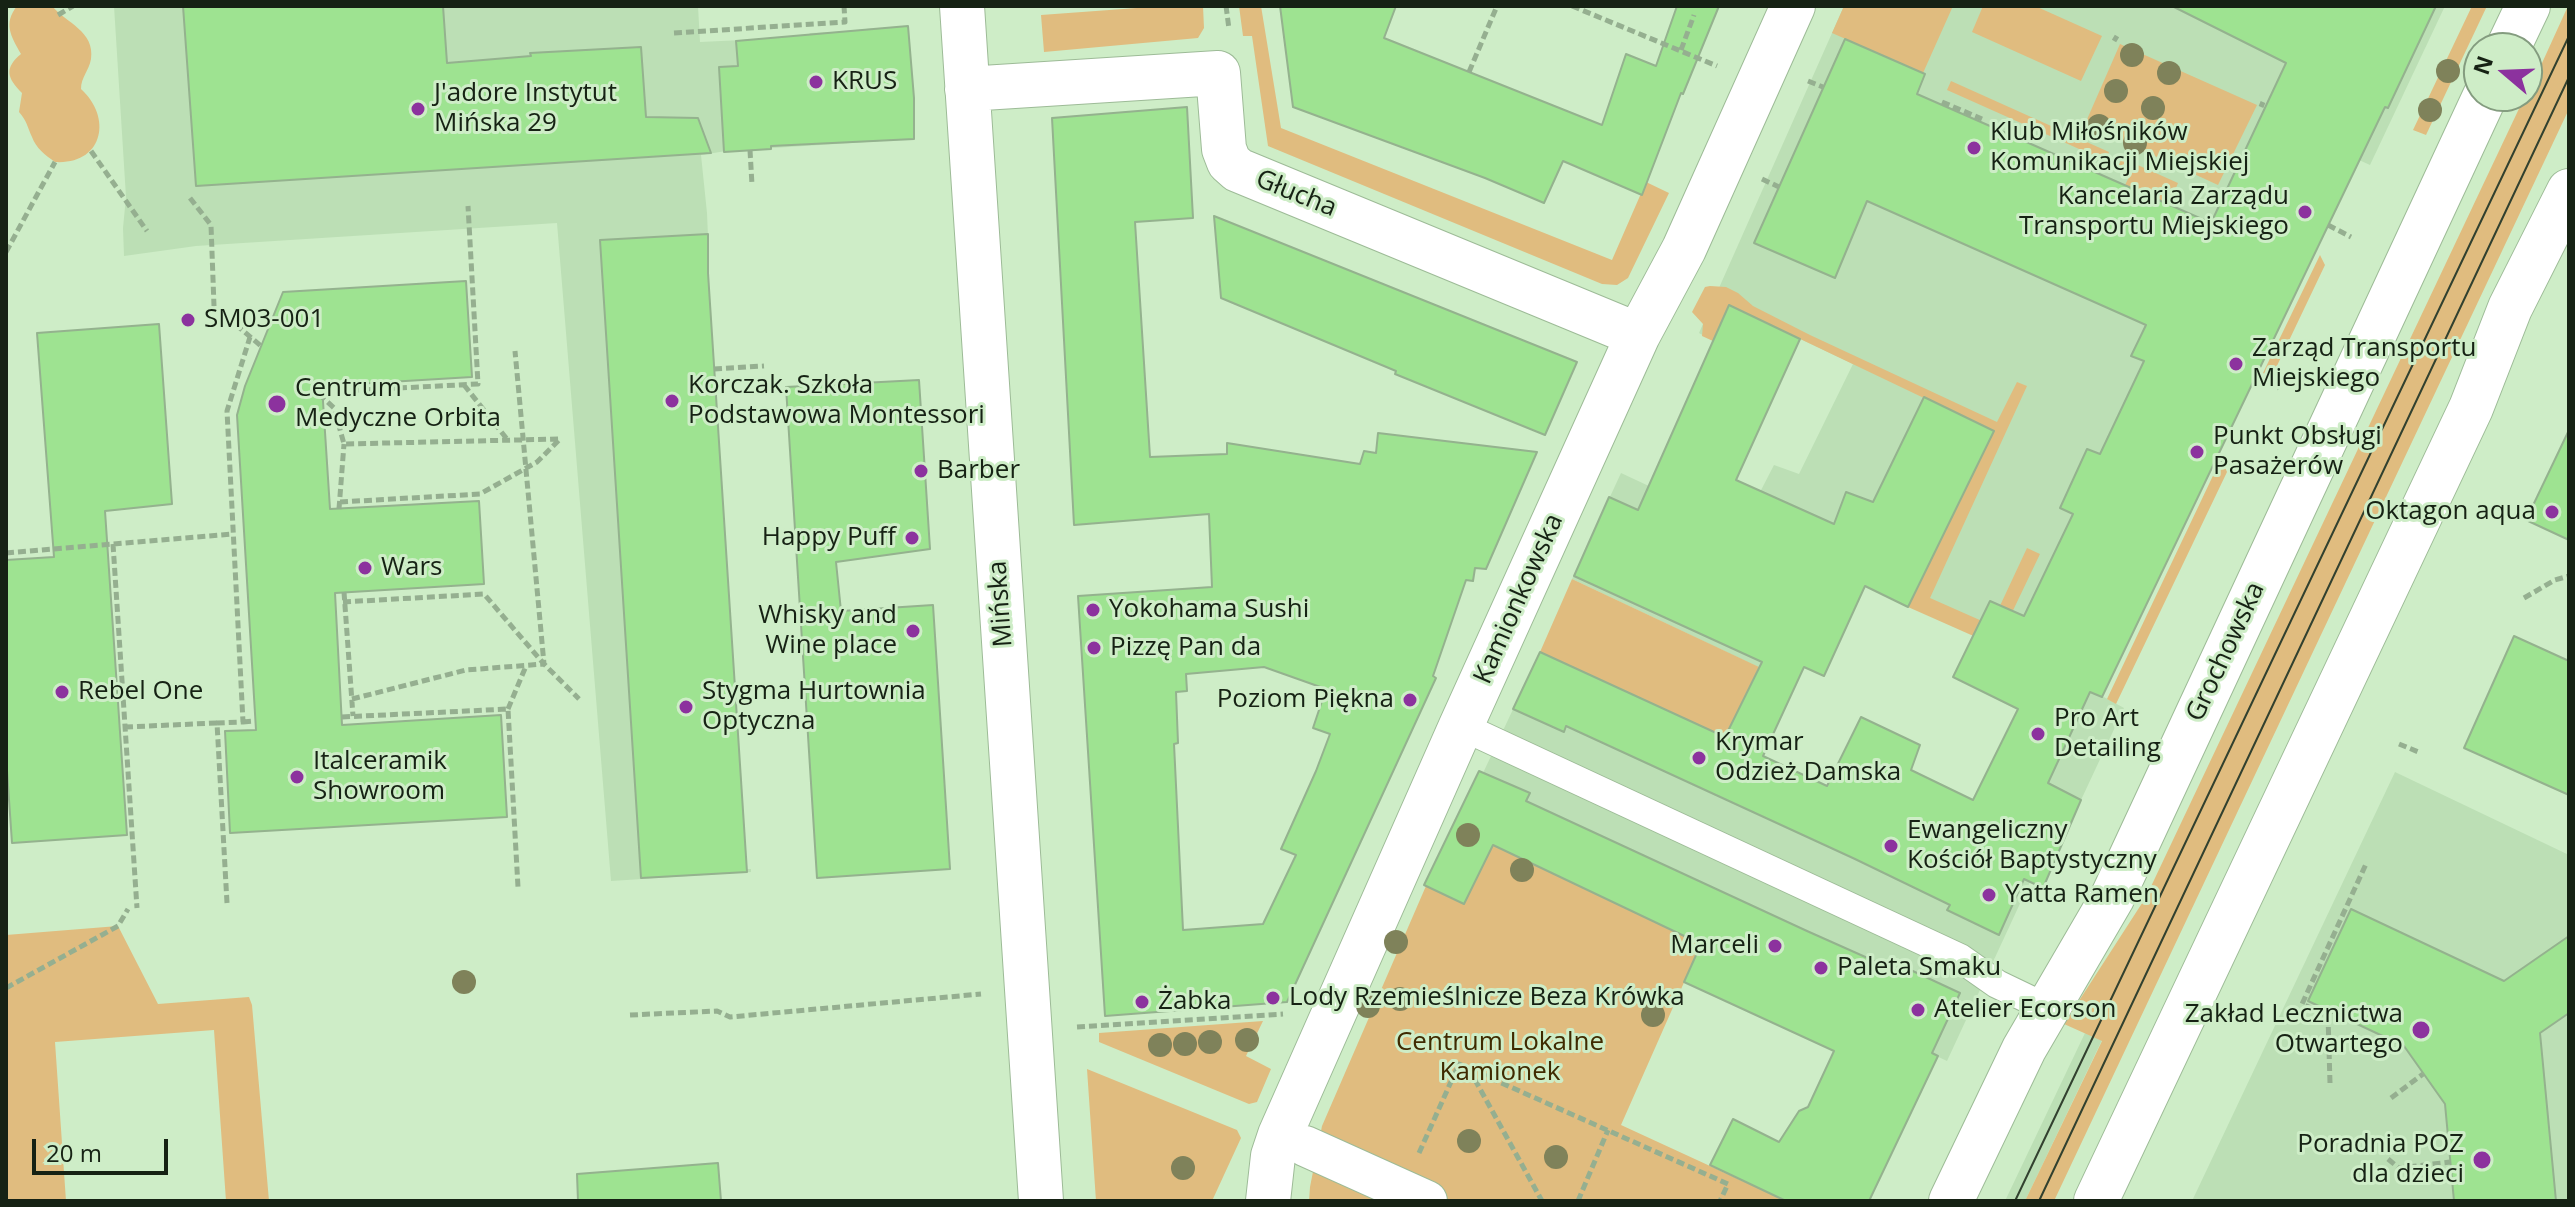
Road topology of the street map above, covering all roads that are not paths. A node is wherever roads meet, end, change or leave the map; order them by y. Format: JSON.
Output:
{"nodes":[{"id":1,"x":962,"y":6,"type":"edge"},
{"id":2,"x":1793,"y":6,"type":"edge"},
{"id":3,"x":2528,"y":6,"type":"edge"},
{"id":4,"x":2516,"y":32,"type":"edge"},
{"id":5,"x":967,"y":89,"type":"junction"},
{"id":6,"x":2478,"y":112,"type":"edge"},
{"id":7,"x":2569,"y":191,"type":"edge"},
{"id":8,"x":1638,"y":335,"type":"junction"},
{"id":9,"x":1461,"y":726,"type":"junction"},
{"id":10,"x":2047,"y":1008,"type":"junction"},
{"id":11,"x":1305,"y":1146,"type":"dead end"},
{"id":12,"x":1414,"y":1195,"type":"edge"},
{"id":13,"x":1041,"y":1201,"type":"edge"},
{"id":14,"x":1268,"y":1201,"type":"edge"},
{"id":15,"x":1951,"y":1201,"type":"edge"},
{"id":16,"x":2096,"y":1201,"type":"edge"}],
"edges":[{"from":1,"to":5,"type":"street","name":"Mińska"},
{"from":2,"to":8,"type":"street","name":"Kamionkowska"},
{"from":3,"to":4,"type":"street"},
{"from":5,"to":8,"type":"street","name":"Głucha"},
{"from":5,"to":13,"type":"street","name":"Mińska"},
{"from":6,"to":10,"type":"street","name":"Grochowska"},
{"from":7,"to":16,"type":"street"},
{"from":8,"to":9,"type":"street","name":"Kamionkowska"},
{"from":9,"to":10,"type":"lane"},
{"from":9,"to":14,"type":"street","name":"Kamionkowska"},
{"from":10,"to":15,"type":"street","name":"Grochowska"},
{"from":11,"to":12,"type":"street"}]}
